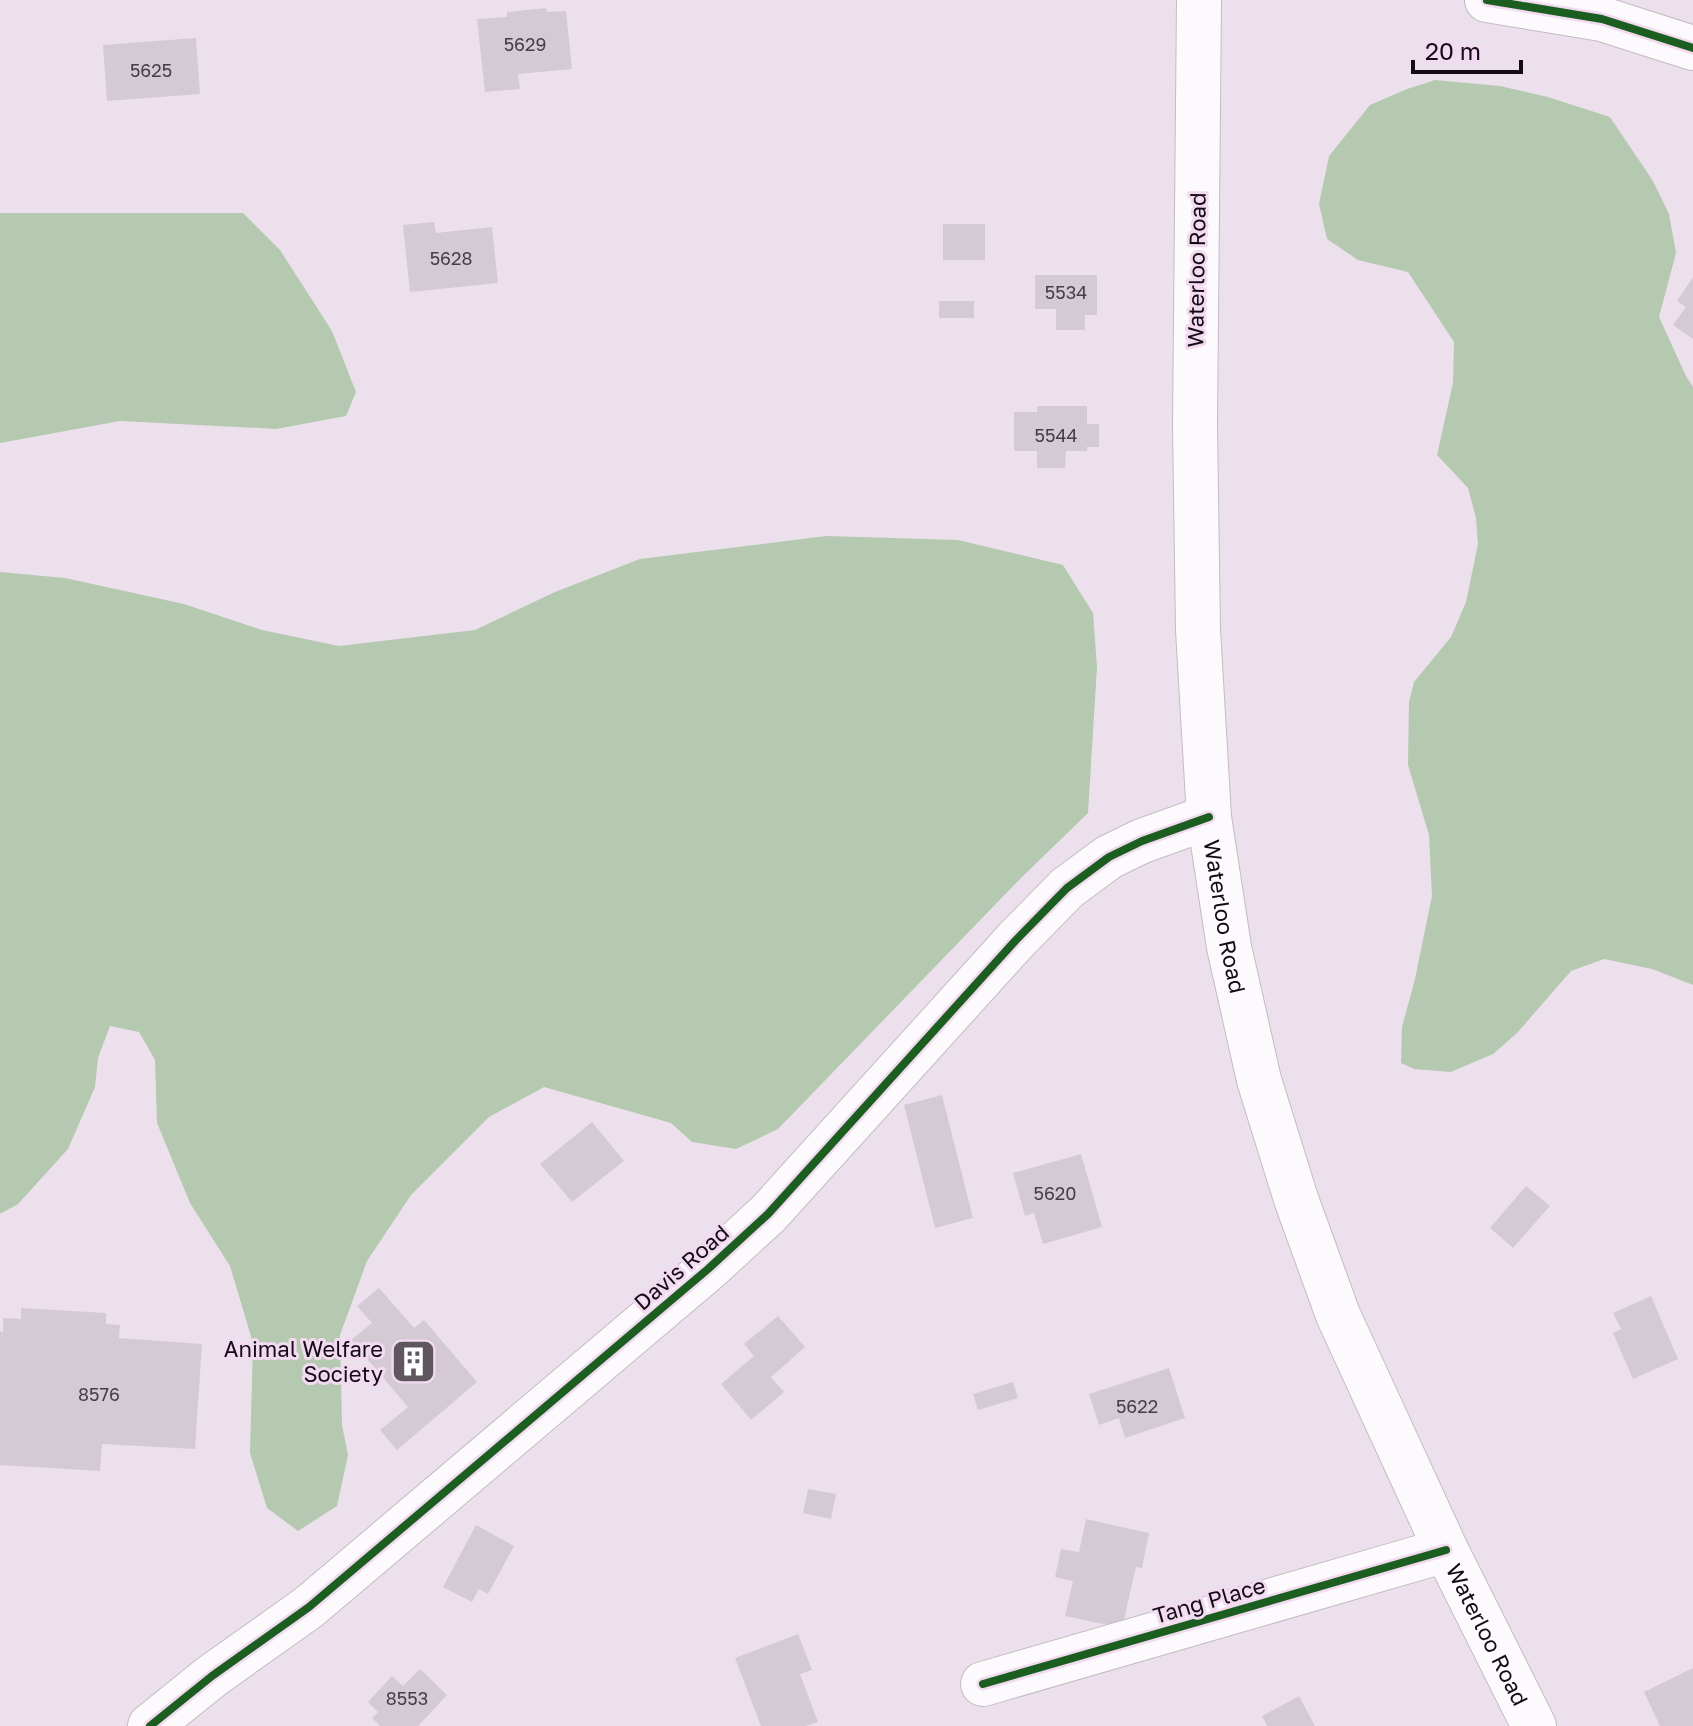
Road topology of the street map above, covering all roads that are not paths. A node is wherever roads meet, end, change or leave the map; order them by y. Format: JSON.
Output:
{"nodes":[{"id":1,"x":1199,"y":0,"type":"edge"},
{"id":2,"x":1487,"y":0,"type":"edge"},
{"id":3,"x":1693,"y":48,"type":"edge"},
{"id":4,"x":1209,"y":817,"type":"junction"},
{"id":5,"x":1446,"y":1550,"type":"junction"},
{"id":6,"x":983,"y":1684,"type":"dead end"},
{"id":7,"x":150,"y":1726,"type":"edge"},
{"id":8,"x":1534,"y":1726,"type":"edge"}],
"edges":[{"from":1,"to":4,"type":"street","name":"Waterloo Road"},
{"from":2,"to":3,"type":"street"},
{"from":4,"to":5,"type":"street","name":"Waterloo Road"},
{"from":4,"to":7,"type":"street","name":"Davis Road"},
{"from":5,"to":6,"type":"street","name":"Tang Place"},
{"from":5,"to":8,"type":"street","name":"Waterloo Road"}]}
